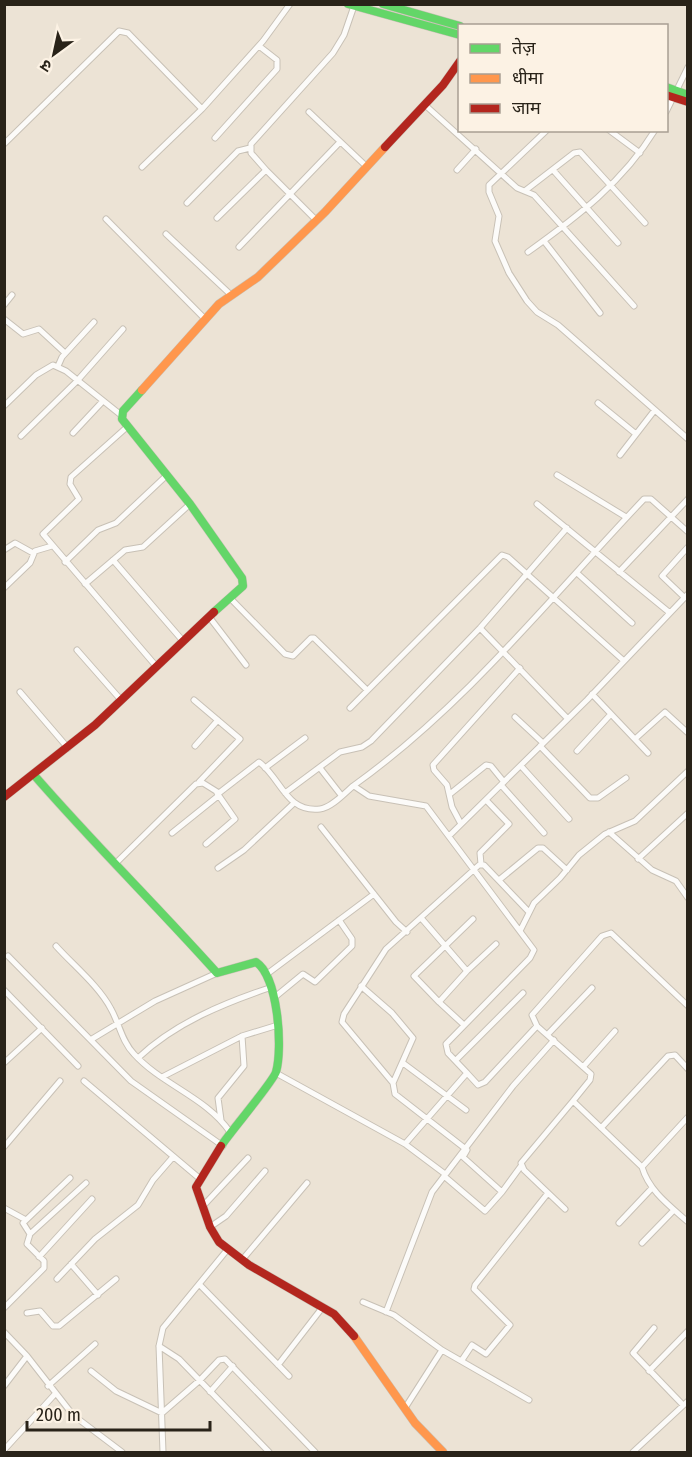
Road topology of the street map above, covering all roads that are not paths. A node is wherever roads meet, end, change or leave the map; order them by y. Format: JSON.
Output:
{"nodes":[{"id":1,"x":290,"y":4,"type":"edge"},
{"id":2,"x":383,"y":4,"type":"edge"},
{"id":3,"x":351,"y":5,"type":"edge"},
{"id":4,"x":371,"y":7,"type":"edge"},
{"id":5,"x":458,"y":25,"type":"edge"},
{"id":6,"x":458,"y":35,"type":"edge"},
{"id":7,"x":259,"y":46,"type":"junction"},
{"id":8,"x":458,"y":63,"type":"edge"},
{"id":9,"x":687,"y":67,"type":"edge"},
{"id":10,"x":673,"y":94,"type":"edge"},
{"id":11,"x":687,"y":95,"type":"edge"},
{"id":12,"x":687,"y":102,"type":"edge"},
{"id":13,"x":425,"y":105,"type":"junction"},
{"id":14,"x":202,"y":109,"type":"junction"},
{"id":15,"x":309,"y":112,"type":"dead end"},
{"id":16,"x":545,"y":132,"type":"edge"},
{"id":17,"x":612,"y":132,"type":"edge"},
{"id":18,"x":654,"y":132,"type":"edge"},
{"id":19,"x":215,"y":138,"type":"dead end"},
{"id":20,"x":340,"y":142,"type":"junction"},
{"id":21,"x":4,"y":144,"type":"edge"},
{"id":22,"x":250,"y":148,"type":"junction"},
{"id":23,"x":476,"y":149,"type":"junction"},
{"id":24,"x":640,"y":153,"type":"junction"},
{"id":25,"x":142,"y":167,"type":"dead end"},
{"id":26,"x":367,"y":167,"type":"junction"},
{"id":27,"x":266,"y":170,"type":"junction"},
{"id":28,"x":457,"y":170,"type":"dead end"},
{"id":29,"x":553,"y":170,"type":"junction"},
{"id":30,"x":501,"y":171,"type":"junction"},
{"id":31,"x":612,"y":185,"type":"junction"},
{"id":32,"x":526,"y":190,"type":"junction"},
{"id":33,"x":290,"y":194,"type":"junction"},
{"id":34,"x":187,"y":203,"type":"dead end"},
{"id":35,"x":587,"y":207,"type":"junction"},
{"id":36,"x":217,"y":218,"type":"dead end"},
{"id":37,"x":106,"y":219,"type":"dead end"},
{"id":38,"x":316,"y":220,"type":"junction"},
{"id":39,"x":645,"y":223,"type":"dead end"},
{"id":40,"x":563,"y":226,"type":"junction"},
{"id":41,"x":166,"y":234,"type":"dead end"},
{"id":42,"x":544,"y":241,"type":"junction"},
{"id":43,"x":618,"y":243,"type":"dead end"},
{"id":44,"x":239,"y":247,"type":"dead end"},
{"id":45,"x":528,"y":252,"type":"dead end"},
{"id":46,"x":230,"y":294,"type":"junction"},
{"id":47,"x":12,"y":295,"type":"dead end"},
{"id":48,"x":4,"y":306,"type":"edge"},
{"id":49,"x":634,"y":306,"type":"dead end"},
{"id":50,"x":600,"y":313,"type":"dead end"},
{"id":51,"x":4,"y":319,"type":"edge"},
{"id":52,"x":205,"y":319,"type":"junction"},
{"id":53,"x":94,"y":322,"type":"dead end"},
{"id":54,"x":123,"y":329,"type":"dead end"},
{"id":55,"x":65,"y":353,"type":"junction"},
{"id":56,"x":58,"y":366,"type":"junction"},
{"id":57,"x":77,"y":381,"type":"junction"},
{"id":58,"x":102,"y":402,"type":"junction"},
{"id":59,"x":598,"y":403,"type":"dead end"},
{"id":60,"x":4,"y":406,"type":"edge"},
{"id":61,"x":654,"y":411,"type":"junction"},
{"id":62,"x":121,"y":415,"type":"junction"},
{"id":63,"x":127,"y":427,"type":"junction"},
{"id":64,"x":73,"y":433,"type":"dead end"},
{"id":65,"x":636,"y":434,"type":"junction"},
{"id":66,"x":21,"y":436,"type":"dead end"},
{"id":67,"x":687,"y":440,"type":"edge"},
{"id":68,"x":620,"y":455,"type":"dead end"},
{"id":69,"x":167,"y":475,"type":"junction"},
{"id":70,"x":557,"y":475,"type":"dead end"},
{"id":71,"x":687,"y":499,"type":"edge"},
{"id":72,"x":190,"y":504,"type":"junction"},
{"id":73,"x":537,"y":504,"type":"dead end"},
{"id":74,"x":626,"y":517,"type":"junction"},
{"id":75,"x":672,"y":518,"type":"junction"},
{"id":76,"x":567,"y":528,"type":"junction"},
{"id":77,"x":687,"y":532,"type":"edge"},
{"id":78,"x":52,"y":546,"type":"junction"},
{"id":79,"x":687,"y":547,"type":"edge"},
{"id":80,"x":4,"y":550,"type":"edge"},
{"id":81,"x":596,"y":552,"type":"junction"},
{"id":82,"x":33,"y":553,"type":"junction"},
{"id":83,"x":113,"y":560,"type":"junction"},
{"id":84,"x":65,"y":562,"type":"junction"},
{"id":85,"x":619,"y":572,"type":"junction"},
{"id":86,"x":577,"y":573,"type":"junction"},
{"id":87,"x":528,"y":574,"type":"junction"},
{"id":88,"x":85,"y":584,"type":"junction"},
{"id":89,"x":4,"y":588,"type":"edge"},
{"id":90,"x":686,"y":596,"type":"edge"},
{"id":91,"x":555,"y":597,"type":"junction"},
{"id":92,"x":231,"y":598,"type":"junction"},
{"id":93,"x":670,"y":613,"type":"junction"},
{"id":94,"x":210,"y":618,"type":"junction"},
{"id":95,"x":632,"y":623,"type":"dead end"},
{"id":96,"x":480,"y":627,"type":"junction"},
{"id":97,"x":183,"y":641,"type":"junction"},
{"id":98,"x":78,"y":650,"type":"dead end"},
{"id":99,"x":504,"y":651,"type":"junction"},
{"id":100,"x":624,"y":661,"type":"junction"},
{"id":101,"x":156,"y":666,"type":"junction"},
{"id":102,"x":246,"y":666,"type":"dead end"},
{"id":103,"x":520,"y":668,"type":"junction"},
{"id":104,"x":368,"y":690,"type":"junction"},
{"id":105,"x":20,"y":692,"type":"dead end"},
{"id":106,"x":592,"y":694,"type":"junction"},
{"id":107,"x":121,"y":700,"type":"junction"},
{"id":108,"x":194,"y":700,"type":"dead end"},
{"id":109,"x":350,"y":708,"type":"dead end"},
{"id":110,"x":611,"y":714,"type":"junction"},
{"id":111,"x":516,"y":717,"type":"dead end"},
{"id":112,"x":567,"y":718,"type":"junction"},
{"id":113,"x":218,"y":720,"type":"junction"},
{"id":114,"x":687,"y":733,"type":"edge"},
{"id":115,"x":305,"y":738,"type":"dead end"},
{"id":116,"x":635,"y":739,"type":"junction"},
{"id":117,"x":542,"y":744,"type":"junction"},
{"id":118,"x":195,"y":746,"type":"dead end"},
{"id":119,"x":68,"y":748,"type":"junction"},
{"id":120,"x":577,"y":751,"type":"dead end"},
{"id":121,"x":648,"y":753,"type":"dead end"},
{"id":122,"x":521,"y":766,"type":"junction"},
{"id":123,"x":265,"y":768,"type":"junction"},
{"id":124,"x":320,"y":768,"type":"junction"},
{"id":125,"x":687,"y":771,"type":"edge"},
{"id":126,"x":34,"y":776,"type":"junction"},
{"id":127,"x":626,"y":778,"type":"dead end"},
{"id":128,"x":199,"y":782,"type":"junction"},
{"id":129,"x":502,"y":784,"type":"junction"},
{"id":130,"x":354,"y":786,"type":"junction"},
{"id":131,"x":285,"y":793,"type":"junction"},
{"id":132,"x":450,"y":794,"type":"junction"},
{"id":133,"x":218,"y":795,"type":"junction"},
{"id":134,"x":341,"y":795,"type":"junction"},
{"id":135,"x":4,"y":797,"type":"edge"},
{"id":136,"x":486,"y":800,"type":"junction"},
{"id":137,"x":293,"y":804,"type":"junction"},
{"id":138,"x":687,"y":813,"type":"edge"},
{"id":139,"x":569,"y":819,"type":"dead end"},
{"id":140,"x":461,"y":824,"type":"junction"},
{"id":141,"x":321,"y":827,"type":"dead end"},
{"id":142,"x":609,"y":832,"type":"junction"},
{"id":143,"x":172,"y":833,"type":"dead end"},
{"id":144,"x":544,"y":833,"type":"dead end"},
{"id":145,"x":449,"y":836,"type":"junction"},
{"id":146,"x":206,"y":844,"type":"dead end"},
{"id":147,"x":638,"y":859,"type":"junction"},
{"id":148,"x":116,"y":863,"type":"junction"},
{"id":149,"x":482,"y":864,"type":"junction"},
{"id":150,"x":218,"y":868,"type":"dead end"},
{"id":151,"x":473,"y":870,"type":"junction"},
{"id":152,"x":567,"y":870,"type":"junction"},
{"id":153,"x":499,"y":880,"type":"junction"},
{"id":154,"x":374,"y":894,"type":"junction"},
{"id":155,"x":687,"y":898,"type":"edge"},
{"id":156,"x":528,"y":911,"type":"junction"},
{"id":157,"x":422,"y":919,"type":"junction"},
{"id":158,"x":473,"y":919,"type":"dead end"},
{"id":159,"x":339,"y":921,"type":"junction"},
{"id":160,"x":520,"y":931,"type":"junction"},
{"id":161,"x":407,"y":932,"type":"junction"},
{"id":162,"x":496,"y":944,"type":"dead end"},
{"id":163,"x":446,"y":945,"type":"junction"},
{"id":164,"x":56,"y":946,"type":"dead end"},
{"id":165,"x":8,"y":956,"type":"dead end"},
{"id":166,"x":467,"y":971,"type":"junction"},
{"id":167,"x":217,"y":973,"type":"junction"},
{"id":168,"x":267,"y":974,"type":"junction"},
{"id":169,"x":361,"y":986,"type":"junction"},
{"id":170,"x":272,"y":987,"type":"junction"},
{"id":171,"x":592,"y":988,"type":"dead end"},
{"id":172,"x":4,"y":990,"type":"edge"},
{"id":173,"x":524,"y":993,"type":"dead end"},
{"id":174,"x":275,"y":997,"type":"junction"},
{"id":175,"x":439,"y":1002,"type":"junction"},
{"id":176,"x":687,"y":1006,"type":"edge"},
{"id":177,"x":117,"y":1022,"type":"junction"},
{"id":178,"x":278,"y":1025,"type":"junction"},
{"id":179,"x":464,"y":1025,"type":"junction"},
{"id":180,"x":537,"y":1026,"type":"junction"},
{"id":181,"x":42,"y":1029,"type":"junction"},
{"id":182,"x":615,"y":1031,"type":"dead end"},
{"id":183,"x":548,"y":1034,"type":"junction"},
{"id":184,"x":242,"y":1036,"type":"junction"},
{"id":185,"x":92,"y":1040,"type":"junction"},
{"id":186,"x":554,"y":1040,"type":"junction"},
{"id":187,"x":138,"y":1058,"type":"junction"},
{"id":188,"x":456,"y":1060,"type":"junction"},
{"id":189,"x":4,"y":1063,"type":"edge"},
{"id":190,"x":403,"y":1063,"type":"junction"},
{"id":191,"x":78,"y":1066,"type":"dead end"},
{"id":192,"x":583,"y":1066,"type":"junction"},
{"id":193,"x":687,"y":1069,"type":"edge"},
{"id":194,"x":276,"y":1073,"type":"junction"},
{"id":195,"x":467,"y":1073,"type":"junction"},
{"id":196,"x":162,"y":1077,"type":"junction"},
{"id":197,"x":60,"y":1081,"type":"dead end"},
{"id":198,"x":84,"y":1081,"type":"dead end"},
{"id":199,"x":393,"y":1083,"type":"junction"},
{"id":200,"x":447,"y":1096,"type":"junction"},
{"id":201,"x":573,"y":1101,"type":"junction"},
{"id":202,"x":466,"y":1110,"type":"dead end"},
{"id":203,"x":687,"y":1117,"type":"edge"},
{"id":204,"x":221,"y":1120,"type":"junction"},
{"id":205,"x":427,"y":1120,"type":"junction"},
{"id":206,"x":601,"y":1128,"type":"junction"},
{"id":207,"x":230,"y":1132,"type":"junction"},
{"id":208,"x":405,"y":1144,"type":"junction"},
{"id":209,"x":223,"y":1146,"type":"junction"},
{"id":210,"x":4,"y":1147,"type":"edge"},
{"id":211,"x":465,"y":1148,"type":"junction"},
{"id":212,"x":174,"y":1157,"type":"junction"},
{"id":213,"x":248,"y":1158,"type":"dead end"},
{"id":214,"x":521,"y":1166,"type":"junction"},
{"id":215,"x":642,"y":1167,"type":"junction"},
{"id":216,"x":265,"y":1171,"type":"dead end"},
{"id":217,"x":444,"y":1175,"type":"junction"},
{"id":218,"x":70,"y":1178,"type":"dead end"},
{"id":219,"x":199,"y":1178,"type":"junction"},
{"id":220,"x":86,"y":1183,"type":"dead end"},
{"id":221,"x":307,"y":1183,"type":"dead end"},
{"id":222,"x":652,"y":1188,"type":"junction"},
{"id":223,"x":502,"y":1192,"type":"junction"},
{"id":224,"x":548,"y":1193,"type":"junction"},
{"id":225,"x":92,"y":1199,"type":"dead end"},
{"id":226,"x":203,"y":1206,"type":"junction"},
{"id":227,"x":4,"y":1208,"type":"edge"},
{"id":228,"x":565,"y":1209,"type":"dead end"},
{"id":229,"x":674,"y":1210,"type":"junction"},
{"id":230,"x":26,"y":1220,"type":"junction"},
{"id":231,"x":687,"y":1222,"type":"edge"},
{"id":232,"x":619,"y":1223,"type":"dead end"},
{"id":233,"x":210,"y":1227,"type":"junction"},
{"id":234,"x":30,"y":1234,"type":"junction"},
{"id":235,"x":642,"y":1244,"type":"dead end"},
{"id":236,"x":227,"y":1250,"type":"junction"},
{"id":237,"x":39,"y":1257,"type":"junction"},
{"id":238,"x":242,"y":1260,"type":"junction"},
{"id":239,"x":71,"y":1264,"type":"junction"},
{"id":240,"x":57,"y":1279,"type":"dead end"},
{"id":241,"x":116,"y":1279,"type":"dead end"},
{"id":242,"x":199,"y":1284,"type":"junction"},
{"id":243,"x":98,"y":1295,"type":"junction"},
{"id":244,"x":363,"y":1302,"type":"dead end"},
{"id":245,"x":4,"y":1308,"type":"edge"},
{"id":246,"x":322,"y":1308,"type":"junction"},
{"id":247,"x":386,"y":1312,"type":"junction"},
{"id":248,"x":27,"y":1313,"type":"dead end"},
{"id":249,"x":654,"y":1328,"type":"dead end"},
{"id":250,"x":687,"y":1331,"type":"edge"},
{"id":251,"x":4,"y":1332,"type":"edge"},
{"id":252,"x":95,"y":1344,"type":"dead end"},
{"id":253,"x":159,"y":1346,"type":"junction"},
{"id":254,"x":442,"y":1350,"type":"junction"},
{"id":255,"x":27,"y":1356,"type":"junction"},
{"id":256,"x":462,"y":1360,"type":"junction"},
{"id":257,"x":233,"y":1365,"type":"junction"},
{"id":258,"x":278,"y":1365,"type":"junction"},
{"id":259,"x":91,"y":1371,"type":"dead end"},
{"id":260,"x":649,"y":1371,"type":"junction"},
{"id":261,"x":290,"y":1376,"type":"dead end"},
{"id":262,"x":200,"y":1380,"type":"junction"},
{"id":263,"x":5,"y":1383,"type":"edge"},
{"id":264,"x":48,"y":1386,"type":"junction"},
{"id":265,"x":210,"y":1392,"type":"junction"},
{"id":266,"x":55,"y":1394,"type":"junction"},
{"id":267,"x":529,"y":1400,"type":"dead end"},
{"id":268,"x":685,"y":1403,"type":"edge"},
{"id":269,"x":405,"y":1408,"type":"junction"},
{"id":270,"x":162,"y":1413,"type":"junction"},
{"id":271,"x":5,"y":1451,"type":"edge"},
{"id":272,"x":638,"y":1451,"type":"edge"},
{"id":273,"x":122,"y":1452,"type":"edge"},
{"id":274,"x":163,"y":1452,"type":"edge"},
{"id":275,"x":269,"y":1452,"type":"edge"},
{"id":276,"x":315,"y":1452,"type":"edge"},
{"id":277,"x":443,"y":1452,"type":"edge"}],
"edges":[{"from":1,"to":7,"type":"street"},
{"from":2,"to":5,"type":"street"},
{"from":3,"to":4,"type":"street"},
{"from":3,"to":22,"type":"street"},
{"from":4,"to":6,"type":"street"},
{"from":7,"to":14,"type":"street"},
{"from":7,"to":19,"type":"street"},
{"from":8,"to":13,"type":"street"},
{"from":9,"to":10,"type":"street"},
{"from":10,"to":11,"type":"street"},
{"from":10,"to":12,"type":"street"},
{"from":13,"to":23,"type":"street"},
{"from":13,"to":26,"type":"street"},
{"from":14,"to":21,"type":"street"},
{"from":14,"to":25,"type":"street"},
{"from":15,"to":20,"type":"street"},
{"from":16,"to":30,"type":"street"},
{"from":17,"to":24,"type":"street"},
{"from":18,"to":24,"type":"street"},
{"from":20,"to":26,"type":"street"},
{"from":20,"to":33,"type":"street"},
{"from":22,"to":27,"type":"street"},
{"from":22,"to":34,"type":"street"},
{"from":23,"to":28,"type":"street"},
{"from":23,"to":30,"type":"street"},
{"from":24,"to":31,"type":"street"},
{"from":26,"to":38,"type":"street"},
{"from":27,"to":33,"type":"street"},
{"from":27,"to":36,"type":"street"},
{"from":29,"to":31,"type":"street"},
{"from":29,"to":32,"type":"street"},
{"from":29,"to":35,"type":"street"},
{"from":30,"to":32,"type":"street"},
{"from":30,"to":61,"type":"street"},
{"from":31,"to":35,"type":"street"},
{"from":31,"to":39,"type":"street"},
{"from":32,"to":40,"type":"street"},
{"from":33,"to":38,"type":"street"},
{"from":33,"to":44,"type":"street"},
{"from":35,"to":40,"type":"street"},
{"from":35,"to":43,"type":"street"},
{"from":37,"to":52,"type":"street"},
{"from":38,"to":46,"type":"street"},
{"from":40,"to":42,"type":"street"},
{"from":40,"to":49,"type":"street"},
{"from":41,"to":46,"type":"street"},
{"from":42,"to":45,"type":"street"},
{"from":42,"to":50,"type":"street"},
{"from":46,"to":52,"type":"street"},
{"from":47,"to":48,"type":"street"},
{"from":51,"to":55,"type":"street"},
{"from":52,"to":62,"type":"street"},
{"from":53,"to":55,"type":"street"},
{"from":54,"to":57,"type":"street"},
{"from":55,"to":56,"type":"street"},
{"from":56,"to":57,"type":"street"},
{"from":56,"to":60,"type":"street"},
{"from":57,"to":58,"type":"street"},
{"from":57,"to":66,"type":"street"},
{"from":58,"to":62,"type":"street"},
{"from":58,"to":64,"type":"street"},
{"from":59,"to":65,"type":"street"},
{"from":61,"to":65,"type":"street"},
{"from":61,"to":67,"type":"street"},
{"from":62,"to":63,"type":"street"},
{"from":63,"to":69,"type":"street"},
{"from":63,"to":78,"type":"street"},
{"from":65,"to":68,"type":"street"},
{"from":69,"to":72,"type":"street"},
{"from":69,"to":84,"type":"street"},
{"from":70,"to":74,"type":"street"},
{"from":71,"to":75,"type":"street"},
{"from":72,"to":83,"type":"street"},
{"from":72,"to":92,"type":"street"},
{"from":73,"to":76,"type":"street"},
{"from":74,"to":75,"type":"street"},
{"from":74,"to":81,"type":"street"},
{"from":75,"to":77,"type":"street"},
{"from":75,"to":85,"type":"street"},
{"from":76,"to":81,"type":"street"},
{"from":76,"to":87,"type":"street"},
{"from":78,"to":82,"type":"street"},
{"from":78,"to":84,"type":"street"},
{"from":79,"to":90,"type":"street"},
{"from":80,"to":82,"type":"street"},
{"from":81,"to":85,"type":"street"},
{"from":81,"to":86,"type":"street"},
{"from":82,"to":89,"type":"street"},
{"from":83,"to":88,"type":"street"},
{"from":83,"to":97,"type":"street"},
{"from":84,"to":88,"type":"street"},
{"from":85,"to":93,"type":"street"},
{"from":86,"to":91,"type":"street"},
{"from":86,"to":95,"type":"street"},
{"from":87,"to":91,"type":"street"},
{"from":87,"to":96,"type":"street"},
{"from":87,"to":104,"type":"street"},
{"from":88,"to":101,"type":"street"},
{"from":90,"to":93,"type":"street"},
{"from":91,"to":99,"type":"street"},
{"from":91,"to":100,"type":"street"},
{"from":92,"to":94,"type":"street"},
{"from":92,"to":104,"type":"street"},
{"from":93,"to":100,"type":"street"},
{"from":94,"to":97,"type":"street"},
{"from":94,"to":102,"type":"street"},
{"from":96,"to":99,"type":"street"},
{"from":96,"to":124,"type":"street"},
{"from":97,"to":101,"type":"street"},
{"from":98,"to":107,"type":"street"},
{"from":99,"to":103,"type":"street"},
{"from":99,"to":130,"type":"street"},
{"from":100,"to":106,"type":"street"},
{"from":101,"to":107,"type":"street"},
{"from":103,"to":112,"type":"street"},
{"from":103,"to":132,"type":"street"},
{"from":104,"to":109,"type":"street"},
{"from":105,"to":119,"type":"street"},
{"from":106,"to":110,"type":"street"},
{"from":106,"to":112,"type":"street"},
{"from":107,"to":119,"type":"street"},
{"from":108,"to":113,"type":"street"},
{"from":110,"to":116,"type":"street"},
{"from":110,"to":120,"type":"street"},
{"from":111,"to":117,"type":"street"},
{"from":112,"to":117,"type":"street"},
{"from":113,"to":118,"type":"street"},
{"from":113,"to":128,"type":"street"},
{"from":114,"to":116,"type":"street"},
{"from":115,"to":123,"type":"street"},
{"from":116,"to":121,"type":"street"},
{"from":117,"to":122,"type":"street"},
{"from":117,"to":127,"type":"street"},
{"from":119,"to":126,"type":"street"},
{"from":122,"to":129,"type":"street"},
{"from":122,"to":139,"type":"street"},
{"from":123,"to":131,"type":"street"},
{"from":123,"to":133,"type":"street"},
{"from":124,"to":131,"type":"street"},
{"from":124,"to":134,"type":"street"},
{"from":125,"to":142,"type":"street"},
{"from":126,"to":135,"type":"street"},
{"from":126,"to":148,"type":"street"},
{"from":128,"to":133,"type":"street"},
{"from":128,"to":148,"type":"street"},
{"from":129,"to":132,"type":"street"},
{"from":129,"to":136,"type":"street"},
{"from":129,"to":144,"type":"street"},
{"from":130,"to":134,"type":"street"},
{"from":130,"to":145,"type":"street"},
{"from":131,"to":137,"type":"street"},
{"from":132,"to":140,"type":"street"},
{"from":133,"to":143,"type":"street"},
{"from":133,"to":146,"type":"street"},
{"from":134,"to":137,"type":"street"},
{"from":136,"to":140,"type":"street"},
{"from":136,"to":149,"type":"street"},
{"from":137,"to":150,"type":"street"},
{"from":138,"to":147,"type":"street"},
{"from":140,"to":145,"type":"street"},
{"from":141,"to":154,"type":"street"},
{"from":142,"to":147,"type":"street"},
{"from":142,"to":152,"type":"street"},
{"from":145,"to":151,"type":"street"},
{"from":147,"to":155,"type":"street"},
{"from":148,"to":167,"type":"street"},
{"from":149,"to":151,"type":"street"},
{"from":149,"to":153,"type":"street"},
{"from":151,"to":157,"type":"street"},
{"from":151,"to":160,"type":"street"},
{"from":152,"to":153,"type":"street"},
{"from":152,"to":156,"type":"street"},
{"from":153,"to":156,"type":"street"},
{"from":154,"to":159,"type":"street"},
{"from":154,"to":161,"type":"street"},
{"from":156,"to":160,"type":"street"},
{"from":157,"to":161,"type":"street"},
{"from":157,"to":163,"type":"street"},
{"from":158,"to":163,"type":"street"},
{"from":159,"to":168,"type":"street"},
{"from":159,"to":174,"type":"street"},
{"from":160,"to":179,"type":"street"},
{"from":161,"to":169,"type":"street"},
{"from":162,"to":166,"type":"street"},
{"from":163,"to":166,"type":"street"},
{"from":163,"to":175,"type":"street"},
{"from":164,"to":177,"type":"street"},
{"from":165,"to":185,"type":"street"},
{"from":166,"to":175,"type":"street"},
{"from":167,"to":168,"type":"street"},
{"from":167,"to":177,"type":"street"},
{"from":168,"to":170,"type":"street"},
{"from":169,"to":190,"type":"street"},
{"from":169,"to":199,"type":"street"},
{"from":170,"to":174,"type":"street"},
{"from":170,"to":187,"type":"street"},
{"from":171,"to":183,"type":"street"},
{"from":172,"to":181,"type":"street"},
{"from":173,"to":188,"type":"street"},
{"from":174,"to":178,"type":"street"},
{"from":175,"to":179,"type":"street"},
{"from":176,"to":180,"type":"street"},
{"from":177,"to":185,"type":"street"},
{"from":177,"to":187,"type":"street"},
{"from":178,"to":184,"type":"street"},
{"from":178,"to":194,"type":"street"},
{"from":179,"to":188,"type":"street"},
{"from":180,"to":183,"type":"street"},
{"from":180,"to":195,"type":"street"},
{"from":181,"to":189,"type":"street"},
{"from":181,"to":191,"type":"street"},
{"from":182,"to":192,"type":"street"},
{"from":183,"to":186,"type":"street"},
{"from":184,"to":196,"type":"street"},
{"from":184,"to":204,"type":"street"},
{"from":185,"to":209,"type":"street"},
{"from":186,"to":192,"type":"street"},
{"from":186,"to":211,"type":"street"},
{"from":187,"to":196,"type":"street"},
{"from":188,"to":195,"type":"street"},
{"from":190,"to":199,"type":"street"},
{"from":190,"to":200,"type":"street"},
{"from":192,"to":201,"type":"street"},
{"from":193,"to":206,"type":"street"},
{"from":194,"to":207,"type":"street"},
{"from":194,"to":208,"type":"street"},
{"from":195,"to":200,"type":"street"},
{"from":196,"to":204,"type":"street"},
{"from":197,"to":210,"type":"street"},
{"from":198,"to":212,"type":"street"},
{"from":199,"to":205,"type":"street"},
{"from":200,"to":202,"type":"street"},
{"from":200,"to":205,"type":"street"},
{"from":201,"to":206,"type":"street"},
{"from":201,"to":214,"type":"street"},
{"from":203,"to":215,"type":"street"},
{"from":204,"to":207,"type":"street"},
{"from":205,"to":208,"type":"street"},
{"from":205,"to":211,"type":"street"},
{"from":206,"to":215,"type":"street"},
{"from":207,"to":209,"type":"street"},
{"from":208,"to":217,"type":"street"},
{"from":209,"to":219,"type":"street"},
{"from":211,"to":217,"type":"street"},
{"from":211,"to":223,"type":"street"},
{"from":212,"to":219,"type":"street"},
{"from":212,"to":239,"type":"street"},
{"from":213,"to":226,"type":"street"},
{"from":214,"to":223,"type":"street"},
{"from":214,"to":224,"type":"street"},
{"from":215,"to":222,"type":"street"},
{"from":216,"to":233,"type":"street"},
{"from":217,"to":223,"type":"street"},
{"from":217,"to":247,"type":"street"},
{"from":218,"to":230,"type":"street"},
{"from":219,"to":226,"type":"street"},
{"from":220,"to":234,"type":"street"},
{"from":221,"to":238,"type":"street"},
{"from":222,"to":229,"type":"street"},
{"from":222,"to":232,"type":"street"},
{"from":224,"to":228,"type":"street"},
{"from":224,"to":256,"type":"street"},
{"from":225,"to":237,"type":"street"},
{"from":226,"to":233,"type":"street"},
{"from":227,"to":230,"type":"street"},
{"from":229,"to":231,"type":"street"},
{"from":229,"to":235,"type":"street"},
{"from":230,"to":234,"type":"street"},
{"from":233,"to":236,"type":"street"},
{"from":234,"to":237,"type":"street"},
{"from":236,"to":238,"type":"street"},
{"from":236,"to":242,"type":"street"},
{"from":237,"to":245,"type":"street"},
{"from":238,"to":246,"type":"street"},
{"from":239,"to":240,"type":"street"},
{"from":239,"to":243,"type":"street"},
{"from":241,"to":243,"type":"street"},
{"from":242,"to":253,"type":"street"},
{"from":242,"to":258,"type":"street"},
{"from":243,"to":248,"type":"street"},
{"from":244,"to":247,"type":"street"},
{"from":246,"to":258,"type":"street"},
{"from":246,"to":269,"type":"street"},
{"from":247,"to":254,"type":"street"},
{"from":249,"to":260,"type":"street"},
{"from":250,"to":260,"type":"street"},
{"from":251,"to":255,"type":"street"},
{"from":252,"to":264,"type":"street"},
{"from":253,"to":262,"type":"street"},
{"from":253,"to":270,"type":"street"},
{"from":254,"to":256,"type":"street"},
{"from":254,"to":269,"type":"street"},
{"from":255,"to":263,"type":"street"},
{"from":255,"to":264,"type":"street"},
{"from":256,"to":267,"type":"street"},
{"from":257,"to":262,"type":"street"},
{"from":257,"to":265,"type":"street"},
{"from":257,"to":276,"type":"street"},
{"from":258,"to":261,"type":"street"},
{"from":259,"to":270,"type":"street"},
{"from":260,"to":268,"type":"street"},
{"from":262,"to":265,"type":"street"},
{"from":262,"to":270,"type":"street"},
{"from":264,"to":266,"type":"street"},
{"from":265,"to":275,"type":"street"},
{"from":266,"to":271,"type":"street"},
{"from":266,"to":273,"type":"street"},
{"from":268,"to":272,"type":"street"},
{"from":269,"to":277,"type":"street"},
{"from":270,"to":274,"type":"street"}]}
